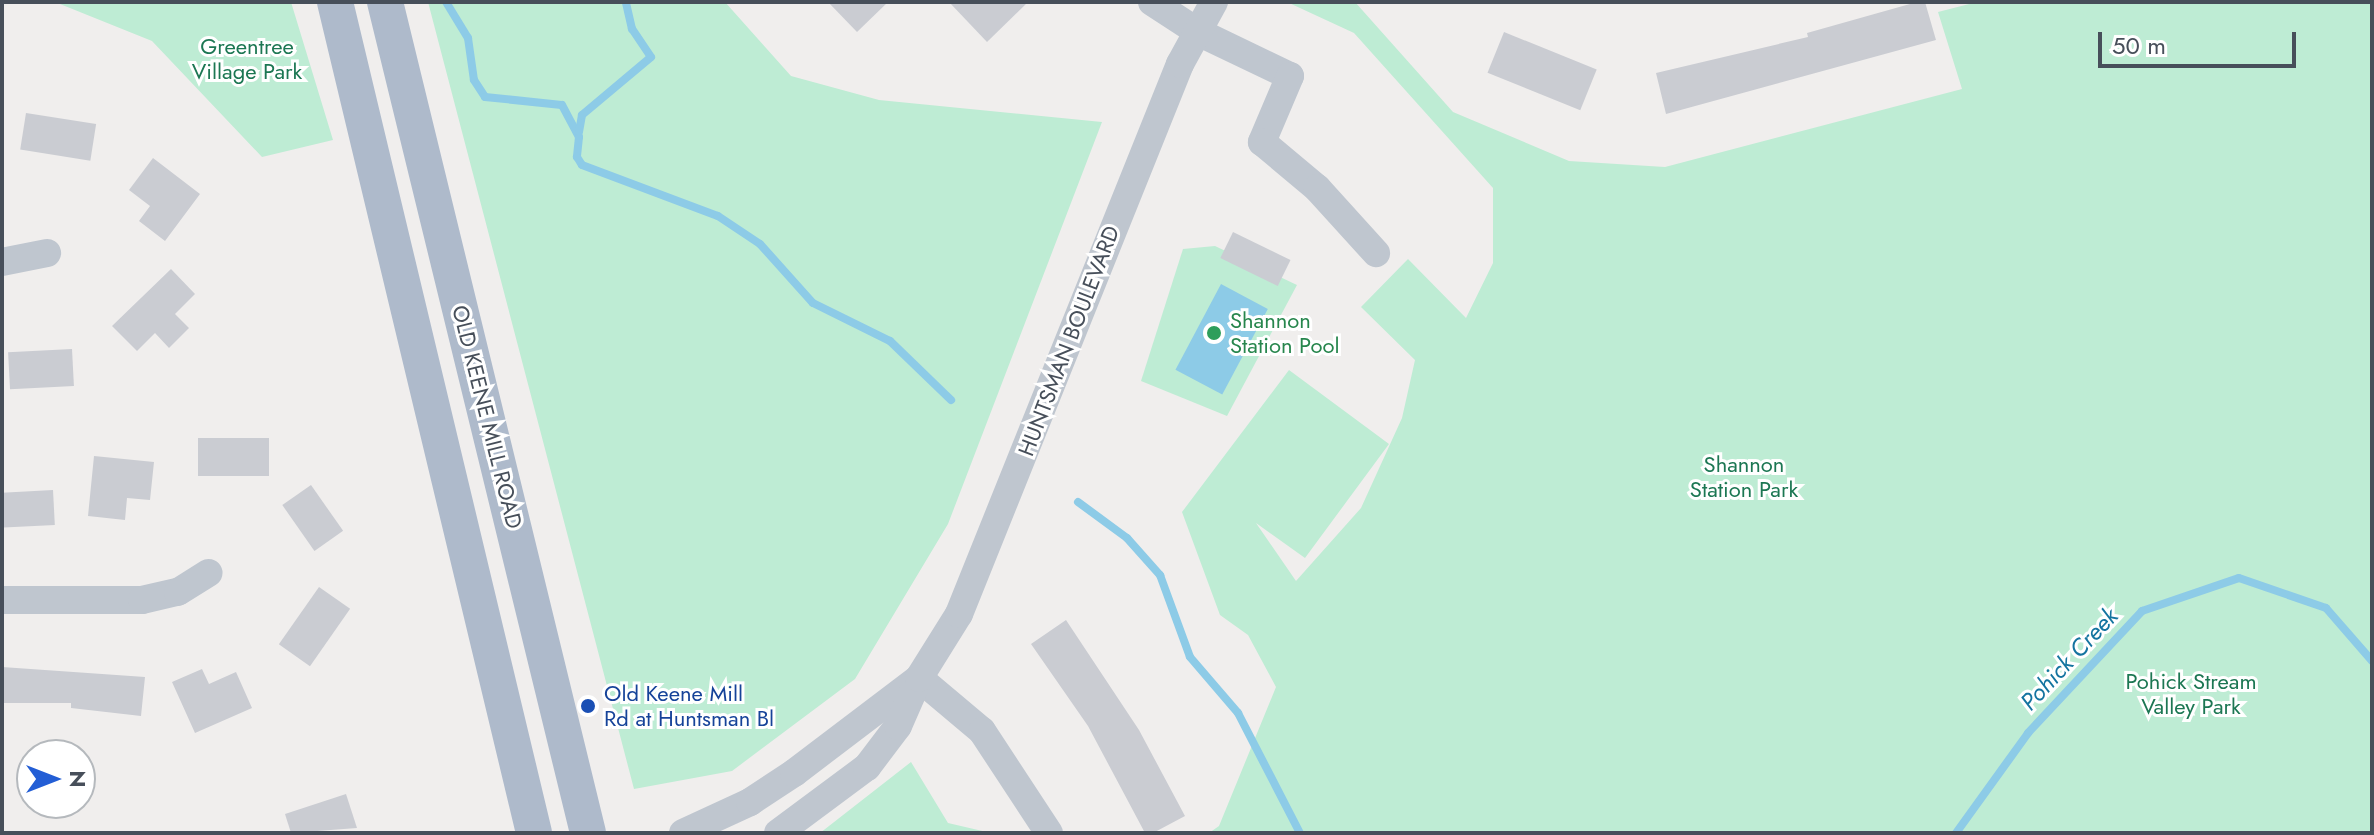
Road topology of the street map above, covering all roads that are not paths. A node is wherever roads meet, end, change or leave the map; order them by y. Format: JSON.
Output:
{"nodes":[{"id":1,"x":335,"y":2,"type":"edge"},
{"id":2,"x":385,"y":2,"type":"edge"},
{"id":3,"x":1152,"y":2,"type":"edge"},
{"id":4,"x":1214,"y":2,"type":"edge"},
{"id":5,"x":1198,"y":32,"type":"junction"},
{"id":6,"x":47,"y":253,"type":"dead end"},
{"id":7,"x":1376,"y":253,"type":"dead end"},
{"id":8,"x":2,"y":262,"type":"edge"},
{"id":9,"x":208,"y":573,"type":"dead end"},
{"id":10,"x":2,"y":600,"type":"edge"},
{"id":11,"x":919,"y":678,"type":"junction"},
{"id":12,"x":534,"y":833,"type":"edge"},
{"id":13,"x":588,"y":833,"type":"edge"},
{"id":14,"x":683,"y":833,"type":"edge"},
{"id":15,"x":778,"y":833,"type":"edge"},
{"id":16,"x":1049,"y":833,"type":"edge"}],
"edges":[{"from":1,"to":12,"type":"main road"},
{"from":2,"to":13,"type":"main road","name":"OLD KEENE MILL ROAD"},
{"from":3,"to":5,"type":"street"},
{"from":4,"to":5,"type":"street","name":"HUNTSMAN BOULEVARD"},
{"from":5,"to":7,"type":"street"},
{"from":5,"to":11,"type":"street","name":"HUNTSMAN BOULEVARD"},
{"from":6,"to":8,"type":"street"},
{"from":9,"to":10,"type":"street"},
{"from":11,"to":14,"type":"street","name":"HUNTSMAN BOULEVARD"},
{"from":11,"to":15,"type":"street","name":"HUNTSMAN BOULEVARD"},
{"from":11,"to":16,"type":"street"}]}
